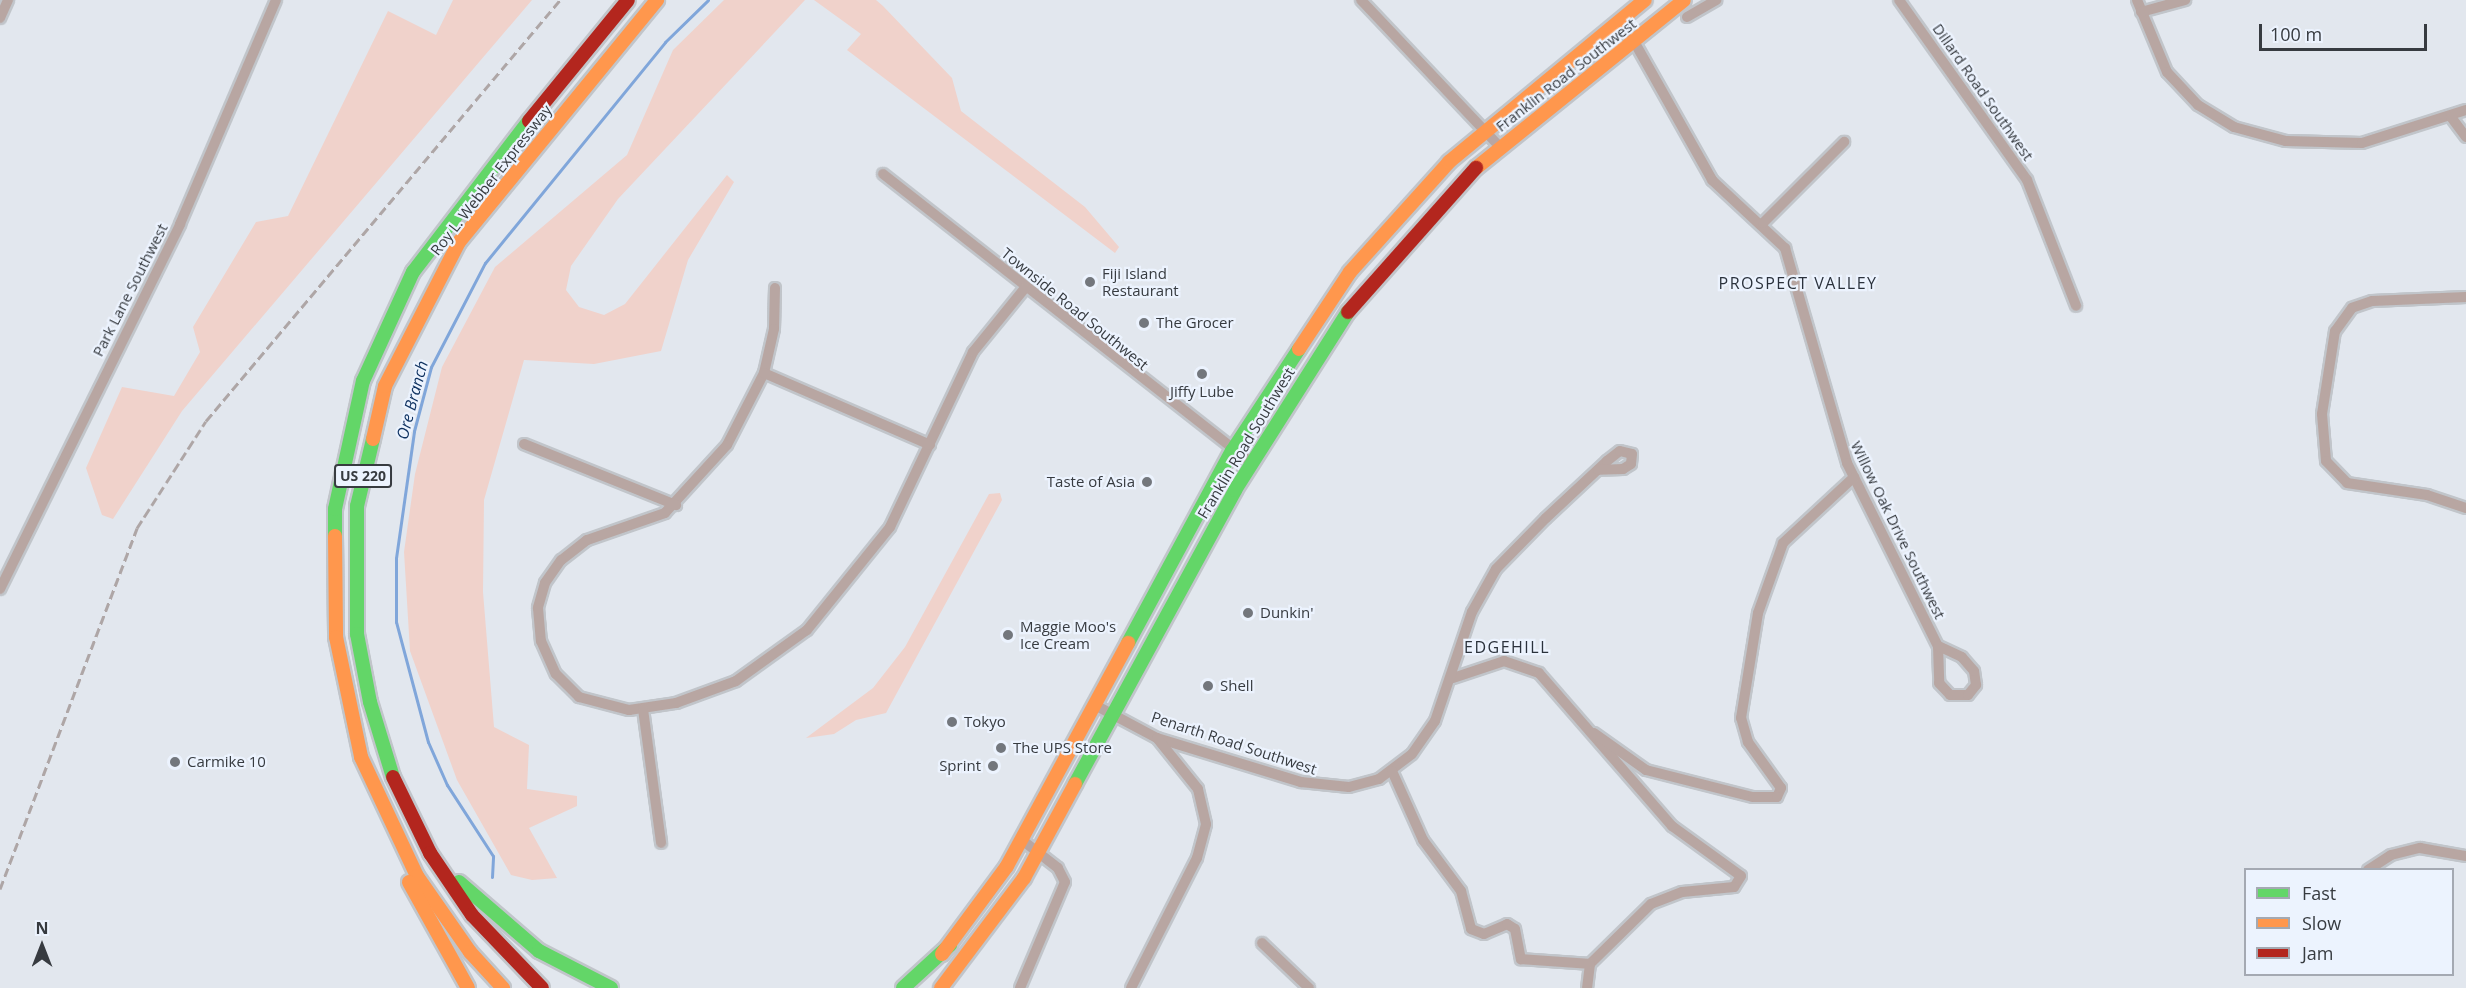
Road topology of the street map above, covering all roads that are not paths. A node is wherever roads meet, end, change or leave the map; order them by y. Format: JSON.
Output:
{"nodes":[{"id":1,"x":8,"y":0,"type":"edge"},
{"id":2,"x":276,"y":0,"type":"edge"},
{"id":3,"x":628,"y":0,"type":"edge"},
{"id":4,"x":657,"y":0,"type":"edge"},
{"id":5,"x":1361,"y":0,"type":"edge"},
{"id":6,"x":1645,"y":0,"type":"edge"},
{"id":7,"x":1684,"y":0,"type":"edge"},
{"id":8,"x":1716,"y":0,"type":"edge"},
{"id":9,"x":1899,"y":0,"type":"edge"},
{"id":10,"x":2137,"y":0,"type":"edge"},
{"id":11,"x":2185,"y":0,"type":"edge"},
{"id":12,"x":2140,"y":12,"type":"junction"},
{"id":13,"x":1687,"y":17,"type":"dead end"},
{"id":14,"x":0,"y":18,"type":"edge"},
{"id":15,"x":1622,"y":20,"type":"junction"},
{"id":16,"x":1637,"y":41,"type":"junction"},
{"id":17,"x":2466,"y":110,"type":"edge"},
{"id":18,"x":2451,"y":117,"type":"junction"},
{"id":19,"x":1484,"y":131,"type":"junction"},
{"id":20,"x":2466,"y":137,"type":"edge"},
{"id":21,"x":1844,"y":142,"type":"dead end"},
{"id":22,"x":1500,"y":147,"type":"junction"},
{"id":23,"x":883,"y":174,"type":"dead end"},
{"id":24,"x":1763,"y":223,"type":"junction"},
{"id":25,"x":775,"y":288,"type":"dead end"},
{"id":26,"x":1025,"y":288,"type":"junction"},
{"id":27,"x":2466,"y":297,"type":"edge"},
{"id":28,"x":2076,"y":306,"type":"dead end"},
{"id":29,"x":764,"y":374,"type":"junction"},
{"id":30,"x":525,"y":444,"type":"dead end"},
{"id":31,"x":930,"y":445,"type":"junction"},
{"id":32,"x":1232,"y":451,"type":"junction"},
{"id":33,"x":1251,"y":463,"type":"junction"},
{"id":34,"x":1598,"y":470,"type":"dead end"},
{"id":35,"x":1854,"y":477,"type":"junction"},
{"id":36,"x":675,"y":505,"type":"junction"},
{"id":37,"x":2466,"y":508,"type":"edge"},
{"id":38,"x":0,"y":589,"type":"edge"},
{"id":39,"x":1938,"y":646,"type":"junction"},
{"id":40,"x":1453,"y":678,"type":"junction"},
{"id":41,"x":1093,"y":704,"type":"junction"},
{"id":42,"x":643,"y":709,"type":"junction"},
{"id":43,"x":1112,"y":715,"type":"junction"},
{"id":44,"x":1594,"y":733,"type":"junction"},
{"id":45,"x":1157,"y":738,"type":"junction"},
{"id":46,"x":1392,"y":771,"type":"junction"},
{"id":47,"x":389,"y":826,"type":"junction"},
{"id":48,"x":1022,"y":840,"type":"junction"},
{"id":49,"x":661,"y":843,"type":"dead end"},
{"id":50,"x":430,"y":853,"type":"junction"},
{"id":51,"x":1039,"y":853,"type":"junction"},
{"id":52,"x":2466,"y":856,"type":"edge"},
{"id":53,"x":2371,"y":868,"type":"edge"},
{"id":54,"x":1262,"y":943,"type":"dead end"},
{"id":55,"x":950,"y":945,"type":"junction"},
{"id":56,"x":1590,"y":964,"type":"junction"},
{"id":57,"x":468,"y":988,"type":"edge"},
{"id":58,"x":504,"y":988,"type":"edge"},
{"id":59,"x":542,"y":988,"type":"edge"},
{"id":60,"x":611,"y":988,"type":"edge"},
{"id":61,"x":903,"y":988,"type":"edge"},
{"id":62,"x":912,"y":988,"type":"edge"},
{"id":63,"x":941,"y":988,"type":"edge"},
{"id":64,"x":1020,"y":988,"type":"edge"},
{"id":65,"x":1131,"y":988,"type":"edge"},
{"id":66,"x":1309,"y":988,"type":"edge"},
{"id":67,"x":1587,"y":988,"type":"edge"}],
"edges":[{"from":1,"to":14,"type":"street"},
{"from":2,"to":38,"type":"street","name":"Park Lane Southwest"},
{"from":3,"to":47,"type":"main road","name":"Roy L. Webber Expressway","number":"US 220"},
{"from":4,"to":50,"type":"main road","name":"Roy L. Webber Expressway","number":"US 220"},
{"from":5,"to":19,"type":"street"},
{"from":6,"to":15,"type":"main road","name":"Franklin Road Southwest"},
{"from":7,"to":16,"type":"main road","name":"Franklin Road Southwest"},
{"from":8,"to":13,"type":"street"},
{"from":9,"to":28,"type":"street","name":"Dillard Road Southwest"},
{"from":10,"to":12,"type":"street"},
{"from":11,"to":12,"type":"street"},
{"from":12,"to":18,"type":"street"},
{"from":15,"to":16,"type":"street","name":"Willow Oak Drive Southwest"},
{"from":15,"to":19,"type":"main road","name":"Franklin Road Southwest"},
{"from":16,"to":22,"type":"main road","name":"Franklin Road Southwest"},
{"from":16,"to":24,"type":"street","name":"Willow Oak Drive Southwest"},
{"from":17,"to":18,"type":"street"},
{"from":18,"to":20,"type":"street"},
{"from":19,"to":22,"type":"street"},
{"from":19,"to":32,"type":"main road","name":"Franklin Road Southwest"},
{"from":21,"to":24,"type":"street"},
{"from":22,"to":33,"type":"main road","name":"Franklin Road Southwest"},
{"from":23,"to":26,"type":"street","name":"Townside Road Southwest"},
{"from":24,"to":35,"type":"street","name":"Willow Oak Drive Southwest"},
{"from":25,"to":29,"type":"street"},
{"from":26,"to":31,"type":"street"},
{"from":26,"to":32,"type":"street","name":"Townside Road Southwest"},
{"from":27,"to":37,"type":"street"},
{"from":29,"to":31,"type":"street"},
{"from":29,"to":36,"type":"street"},
{"from":30,"to":36,"type":"street"},
{"from":31,"to":42,"type":"street"},
{"from":32,"to":33,"type":"street","name":"Townside Road Southwest"},
{"from":32,"to":41,"type":"main road","name":"Franklin Road Southwest"},
{"from":33,"to":43,"type":"main road","name":"Franklin Road Southwest"},
{"from":34,"to":40,"type":"street","name":"Penarth Road Southwest"},
{"from":35,"to":39,"type":"street","name":"Willow Oak Drive Southwest"},
{"from":35,"to":44,"type":"street"},
{"from":36,"to":42,"type":"street"},
{"from":39,"to":39,"type":"street","name":"Willow Oak Drive Southwest"},
{"from":40,"to":44,"type":"street"},
{"from":40,"to":46,"type":"street","name":"Penarth Road Southwest"},
{"from":41,"to":43,"type":"street","name":"Penarth Road Southwest"},
{"from":41,"to":48,"type":"main road","name":"Franklin Road Southwest"},
{"from":42,"to":49,"type":"street"},
{"from":43,"to":45,"type":"street","name":"Penarth Road Southwest"},
{"from":43,"to":51,"type":"main road","name":"Franklin Road Southwest"},
{"from":44,"to":56,"type":"street"},
{"from":45,"to":46,"type":"street","name":"Penarth Road Southwest"},
{"from":45,"to":65,"type":"street"},
{"from":46,"to":56,"type":"street"},
{"from":47,"to":57,"type":"main road"},
{"from":47,"to":58,"type":"main road","name":"Roy L. Webber Expressway","number":"US 220"},
{"from":48,"to":51,"type":"street"},
{"from":48,"to":55,"type":"main road","name":"Franklin Road Southwest"},
{"from":50,"to":59,"type":"main road","name":"Roy L. Webber Expressway","number":"US 220"},
{"from":50,"to":60,"type":"main road"},
{"from":51,"to":63,"type":"main road","name":"Franklin Road Southwest"},
{"from":51,"to":64,"type":"street"},
{"from":52,"to":53,"type":"street"},
{"from":54,"to":66,"type":"street"},
{"from":55,"to":61,"type":"main road"},
{"from":55,"to":62,"type":"main road","name":"Franklin Road Southwest"},
{"from":56,"to":67,"type":"street"}]}
